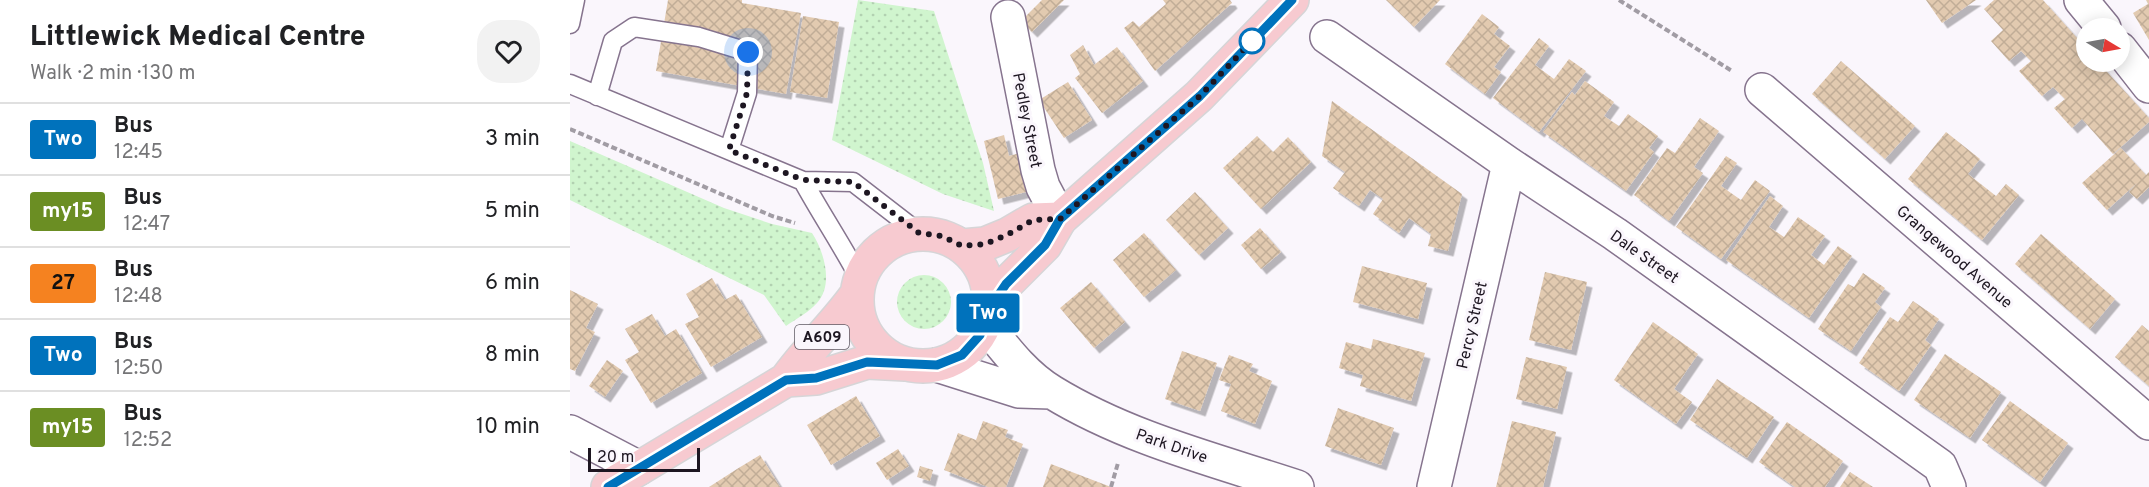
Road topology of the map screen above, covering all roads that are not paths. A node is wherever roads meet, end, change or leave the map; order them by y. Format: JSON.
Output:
{"nodes":[{"id":1,"x":575,"y":0,"type":"edge"},
{"id":2,"x":1292,"y":0,"type":"edge"},
{"id":3,"x":2081,"y":0,"type":"edge"},
{"id":4,"x":1008,"y":17,"type":"dead end"},
{"id":5,"x":2096,"y":18,"type":"edge"},
{"id":6,"x":570,"y":24,"type":"edge"},
{"id":7,"x":1327,"y":37,"type":"dead end"},
{"id":8,"x":2130,"y":62,"type":"edge"},
{"id":9,"x":570,"y":84,"type":"edge"},
{"id":10,"x":2149,"y":87,"type":"edge"},
{"id":11,"x":1762,"y":90,"type":"road end"},
{"id":12,"x":597,"y":96,"type":"junction"},
{"id":13,"x":729,"y":150,"type":"junction"},
{"id":14,"x":1509,"y":164,"type":"junction"},
{"id":15,"x":803,"y":180,"type":"junction"},
{"id":16,"x":1060,"y":219,"type":"junction"},
{"id":17,"x":919,"y":233,"type":"junction"},
{"id":18,"x":962,"y":246,"type":"junction"},
{"id":19,"x":858,"y":286,"type":"junction"},
{"id":20,"x":987,"y":316,"type":"junction"},
{"id":21,"x":922,"y":365,"type":"junction"},
{"id":22,"x":786,"y":380,"type":"junction"},
{"id":23,"x":1051,"y":392,"type":"junction"},
{"id":24,"x":2149,"y":423,"type":"edge"},
{"id":25,"x":570,"y":432,"type":"edge"},
{"id":26,"x":639,"y":468,"type":"junction"},
{"id":27,"x":608,"y":487,"type":"edge"},
{"id":28,"x":1297,"y":487,"type":"edge"},
{"id":29,"x":1434,"y":487,"type":"edge"},
{"id":30,"x":1949,"y":487,"type":"edge"}],
"edges":[{"from":1,"to":6,"type":"lane"},
{"from":2,"to":16,"type":"main road","number":"A609"},
{"from":3,"to":5,"type":"street"},
{"from":4,"to":16,"type":"street","name":"Pedley Street"},
{"from":7,"to":14,"type":"street","name":"Dale Street"},
{"from":8,"to":10,"type":"street"},
{"from":9,"to":12,"type":"lane"},
{"from":11,"to":24,"type":"street","name":"Grangewood Avenue"},
{"from":12,"to":13,"type":"lane"},
{"from":12,"to":13,"type":"lane"},
{"from":13,"to":15,"type":"lane"},
{"from":14,"to":29,"type":"street","name":"Percy Street"},
{"from":14,"to":30,"type":"street","name":"Dale Street"},
{"from":15,"to":17,"type":"lane"},
{"from":15,"to":19,"type":"lane"},
{"from":16,"to":18,"type":"main road"},
{"from":16,"to":20,"type":"main road","number":"A609"},
{"from":17,"to":18,"type":"main road"},
{"from":17,"to":19,"type":"main road","number":"A609"},
{"from":18,"to":20,"type":"main road"},
{"from":19,"to":21,"type":"main road","number":"A609"},
{"from":19,"to":22,"type":"main road","number":"A609"},
{"from":20,"to":21,"type":"main road","number":"A609"},
{"from":20,"to":23,"type":"street","name":"Park Drive"},
{"from":21,"to":22,"type":"main road","number":"A609"},
{"from":21,"to":23,"type":"street","name":"Park Drive"},
{"from":22,"to":26,"type":"main road","number":"A609"},
{"from":23,"to":28,"type":"street","name":"Park Drive"},
{"from":25,"to":26,"type":"street"},
{"from":26,"to":27,"type":"main road","number":"A609"}]}
